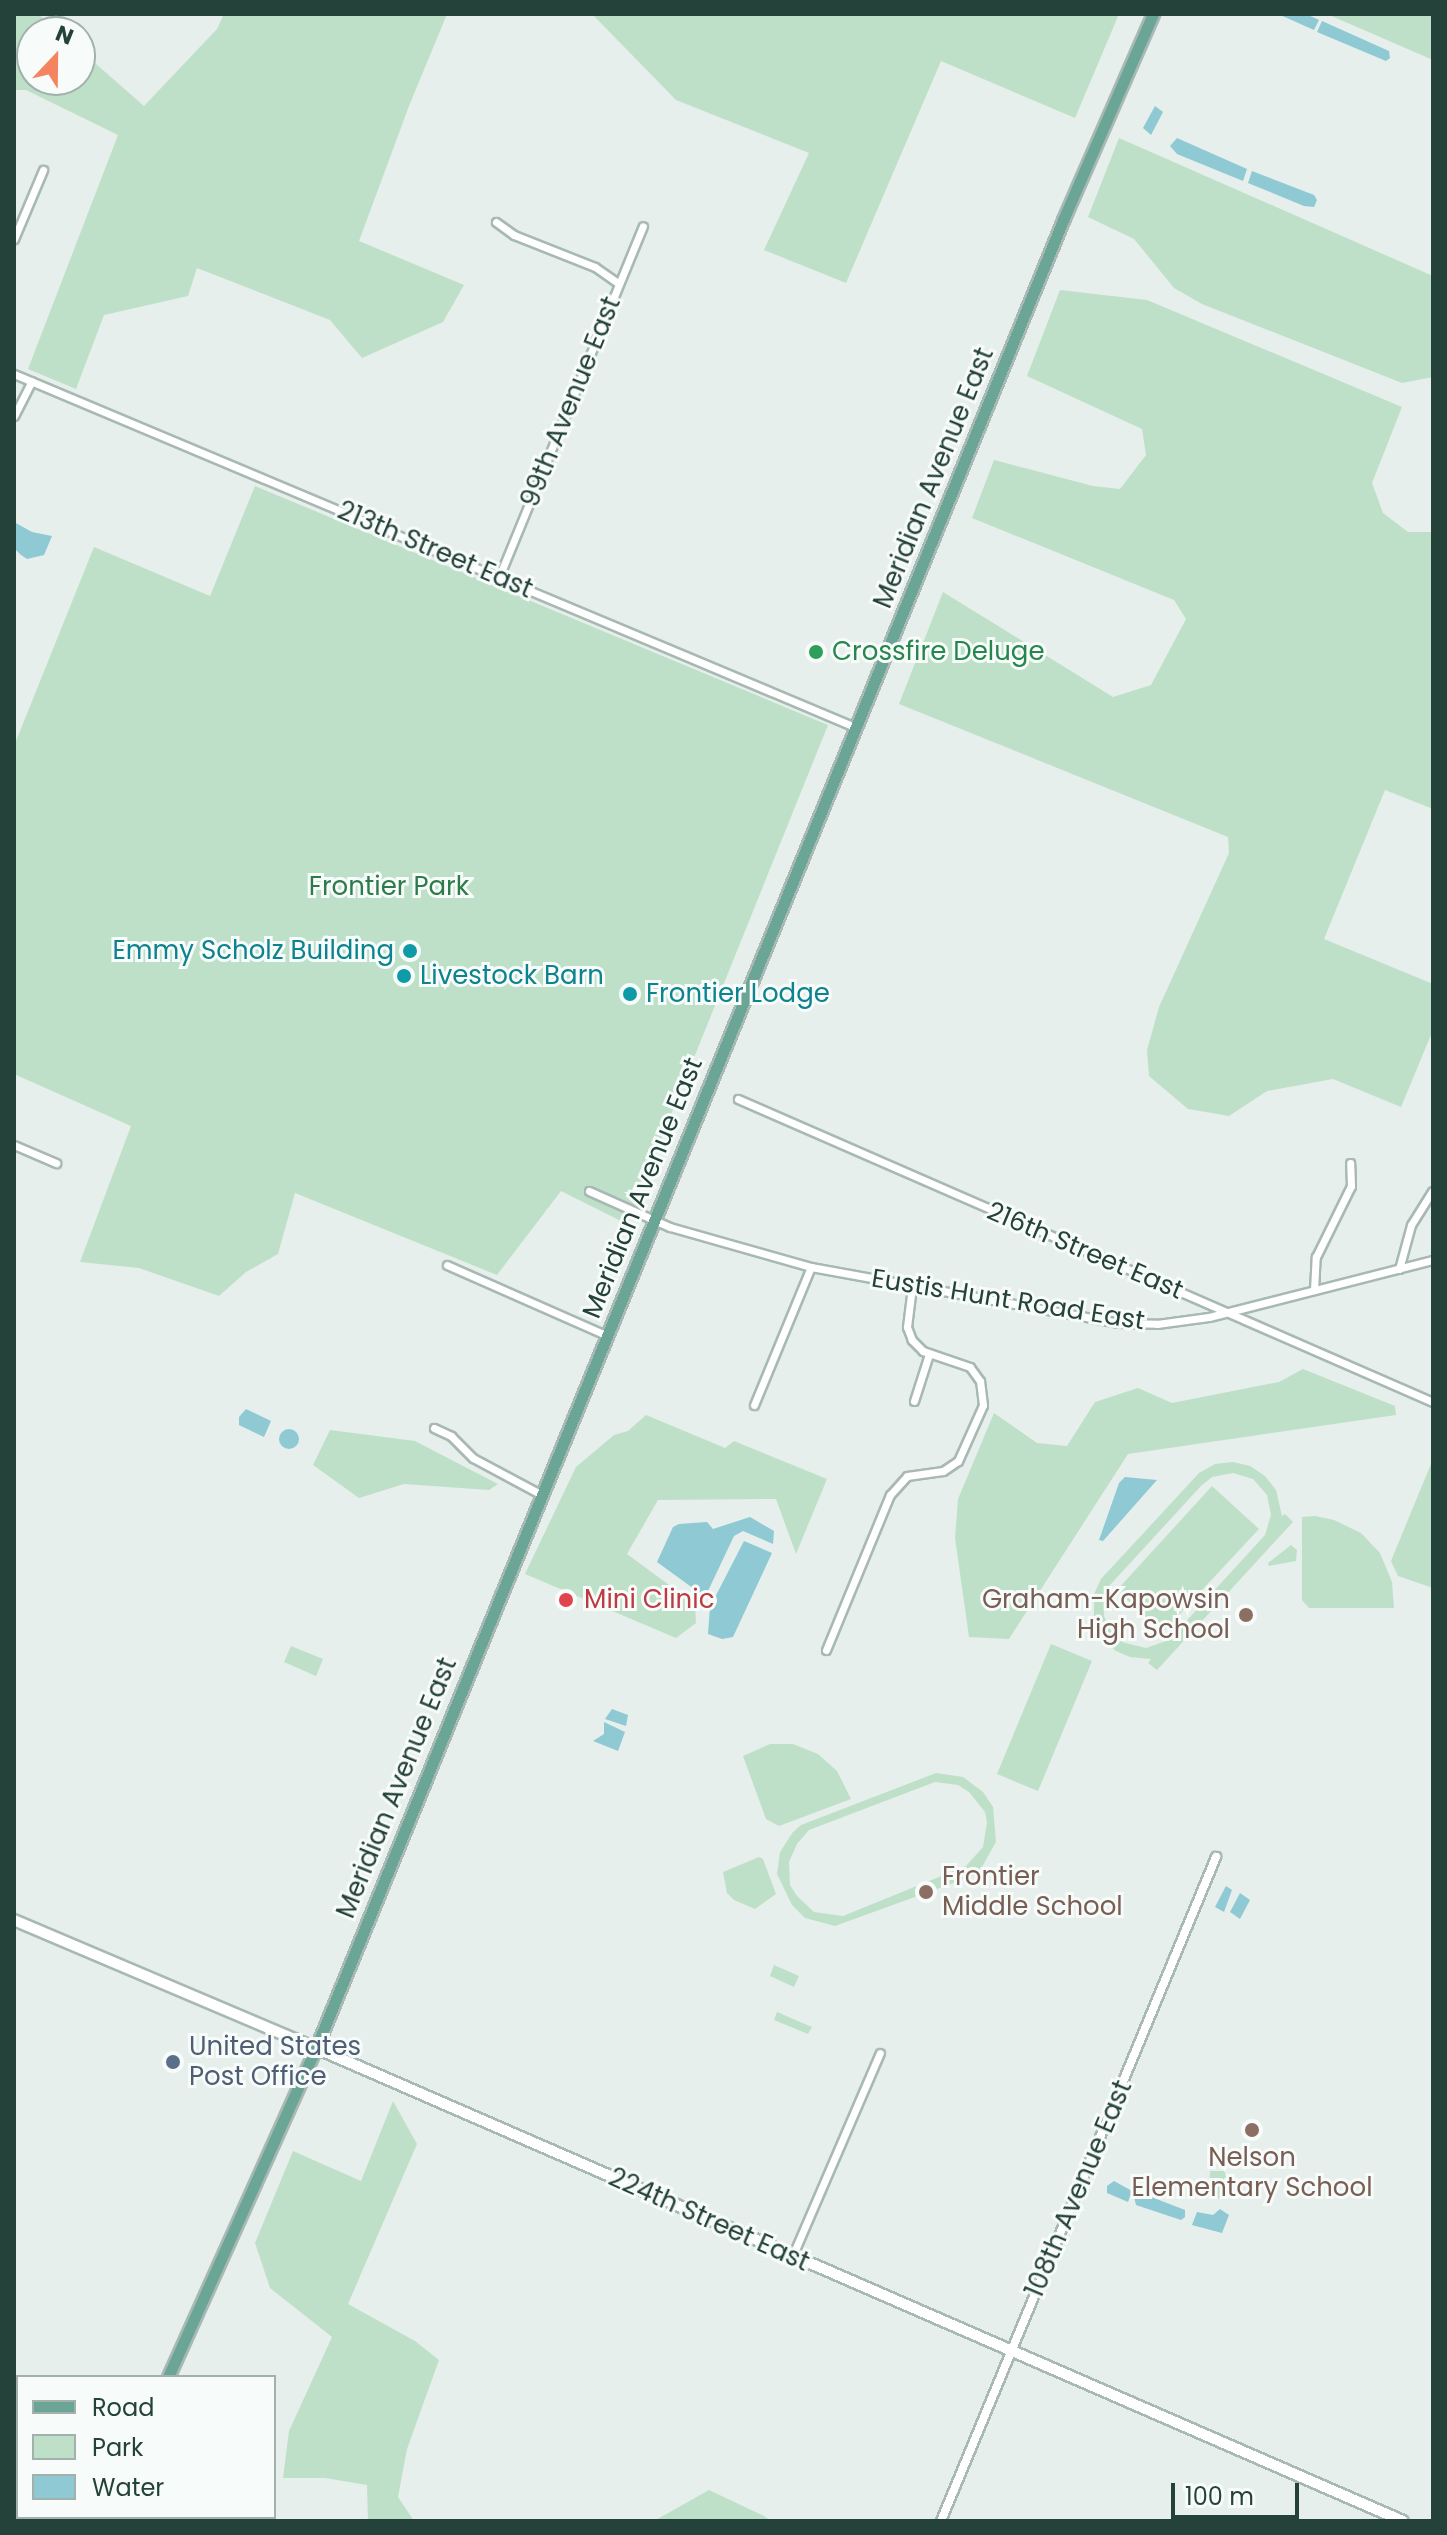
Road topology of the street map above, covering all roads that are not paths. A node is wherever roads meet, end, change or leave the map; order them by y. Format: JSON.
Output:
{"nodes":[{"id":1,"x":1153,"y":14,"type":"edge"},
{"id":2,"x":43,"y":170,"type":"dead end"},
{"id":3,"x":496,"y":222,"type":"dead end"},
{"id":4,"x":643,"y":226,"type":"dead end"},
{"id":5,"x":14,"y":239,"type":"edge"},
{"id":6,"x":619,"y":284,"type":"junction"},
{"id":7,"x":14,"y":374,"type":"edge"},
{"id":8,"x":32,"y":381,"type":"junction"},
{"id":9,"x":14,"y":416,"type":"edge"},
{"id":10,"x":499,"y":577,"type":"junction"},
{"id":11,"x":855,"y":727,"type":"junction"},
{"id":12,"x":738,"y":1099,"type":"dead end"},
{"id":13,"x":14,"y":1145,"type":"edge"},
{"id":14,"x":56,"y":1163,"type":"dead end"},
{"id":15,"x":1350,"y":1163,"type":"dead end"},
{"id":16,"x":589,"y":1191,"type":"dead end"},
{"id":17,"x":1432,"y":1191,"type":"edge"},
{"id":18,"x":654,"y":1221,"type":"junction"},
{"id":19,"x":1433,"y":1260,"type":"edge"},
{"id":20,"x":447,"y":1265,"type":"dead end"},
{"id":21,"x":811,"y":1267,"type":"junction"},
{"id":22,"x":1399,"y":1269,"type":"junction"},
{"id":23,"x":912,"y":1287,"type":"junction"},
{"id":24,"x":1314,"y":1290,"type":"junction"},
{"id":25,"x":1224,"y":1311,"type":"junction"},
{"id":26,"x":606,"y":1335,"type":"junction"},
{"id":27,"x":929,"y":1354,"type":"junction"},
{"id":28,"x":914,"y":1401,"type":"dead end"},
{"id":29,"x":1433,"y":1402,"type":"edge"},
{"id":30,"x":754,"y":1405,"type":"dead end"},
{"id":31,"x":434,"y":1428,"type":"dead end"},
{"id":32,"x":540,"y":1494,"type":"junction"},
{"id":33,"x":826,"y":1650,"type":"dead end"},
{"id":34,"x":1216,"y":1857,"type":"dead end"},
{"id":35,"x":14,"y":1920,"type":"edge"},
{"id":36,"x":316,"y":2048,"type":"junction"},
{"id":37,"x":880,"y":2053,"type":"dead end"},
{"id":38,"x":792,"y":2257,"type":"junction"},
{"id":39,"x":1010,"y":2351,"type":"junction"},
{"id":40,"x":169,"y":2375,"type":"edge"},
{"id":41,"x":941,"y":2521,"type":"edge"},
{"id":42,"x":1403,"y":2521,"type":"edge"}],
"edges":[{"from":1,"to":11,"type":"main road","name":"Meridian Avenue East"},
{"from":2,"to":5,"type":"street"},
{"from":3,"to":6,"type":"street"},
{"from":4,"to":6,"type":"street","name":"99th Avenue East"},
{"from":6,"to":10,"type":"street","name":"99th Avenue East"},
{"from":7,"to":8,"type":"street","name":"213th Street East"},
{"from":8,"to":9,"type":"street"},
{"from":8,"to":10,"type":"street","name":"213th Street East"},
{"from":10,"to":11,"type":"street","name":"213th Street East"},
{"from":11,"to":18,"type":"main road","name":"Meridian Avenue East"},
{"from":12,"to":25,"type":"street","name":"216th Street East"},
{"from":13,"to":14,"type":"street"},
{"from":15,"to":24,"type":"street"},
{"from":16,"to":18,"type":"street","name":"Eustis Hunt Road East"},
{"from":17,"to":22,"type":"street"},
{"from":18,"to":21,"type":"street","name":"Eustis Hunt Road East"},
{"from":18,"to":26,"type":"main road","name":"Meridian Avenue East"},
{"from":19,"to":22,"type":"street","name":"Eustis Hunt Road East"},
{"from":20,"to":26,"type":"street"},
{"from":21,"to":23,"type":"street","name":"Eustis Hunt Road East"},
{"from":21,"to":30,"type":"street"},
{"from":22,"to":24,"type":"street","name":"Eustis Hunt Road East"},
{"from":23,"to":25,"type":"street","name":"Eustis Hunt Road East"},
{"from":23,"to":27,"type":"street"},
{"from":24,"to":25,"type":"street","name":"Eustis Hunt Road East"},
{"from":25,"to":29,"type":"street","name":"216th Street East"},
{"from":26,"to":32,"type":"main road","name":"Meridian Avenue East"},
{"from":27,"to":28,"type":"street"},
{"from":27,"to":33,"type":"street"},
{"from":31,"to":32,"type":"street"},
{"from":32,"to":36,"type":"main road","name":"Meridian Avenue East"},
{"from":34,"to":39,"type":"street","name":"108th Avenue East"},
{"from":35,"to":36,"type":"main road","name":"224th Street East"},
{"from":36,"to":38,"type":"main road","name":"224th Street East"},
{"from":36,"to":40,"type":"main road","name":"Meridian Avenue East"},
{"from":37,"to":38,"type":"street"},
{"from":38,"to":39,"type":"main road","name":"224th Street East"},
{"from":39,"to":41,"type":"street","name":"108th Avenue East"},
{"from":39,"to":42,"type":"main road","name":"224th Street East"}]}
